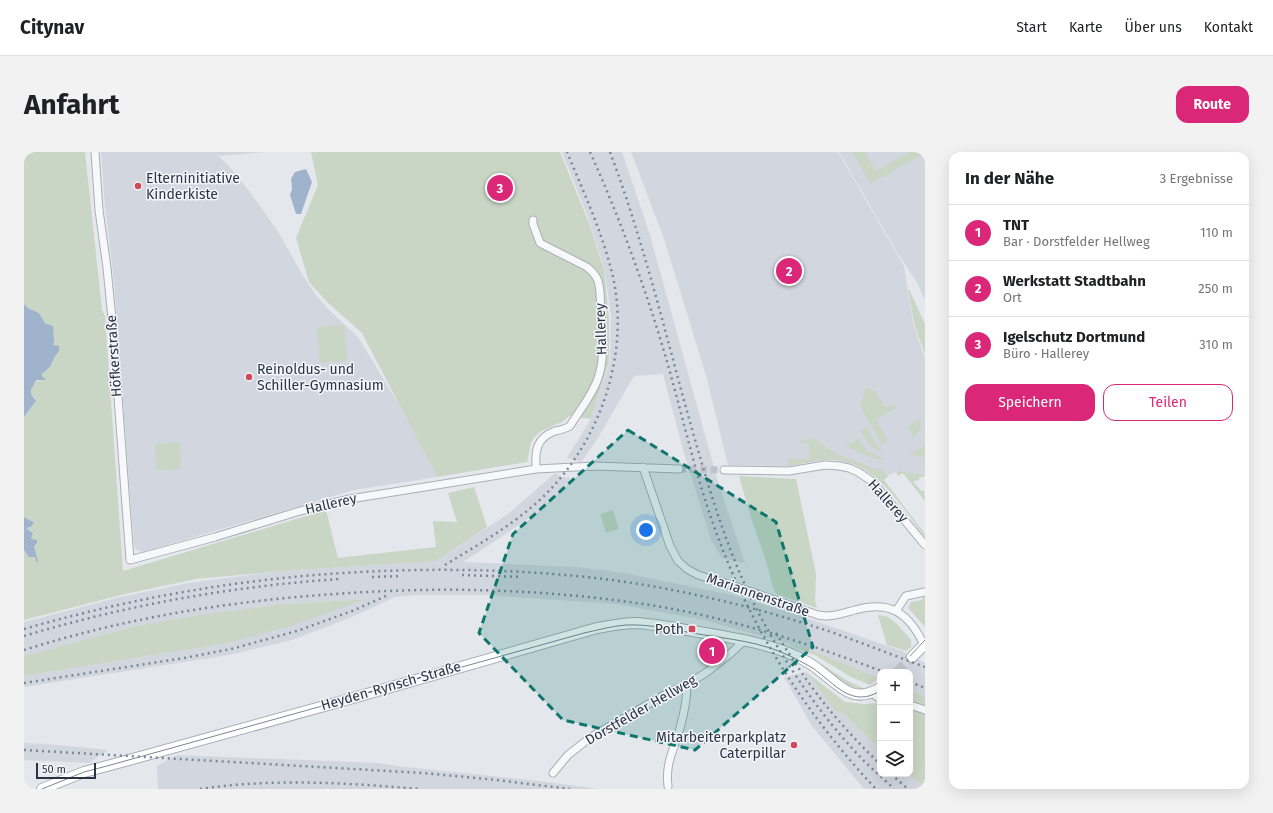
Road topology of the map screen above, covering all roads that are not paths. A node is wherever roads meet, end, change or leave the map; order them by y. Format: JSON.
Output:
{"nodes":[{"id":1,"x":95,"y":152,"type":"edge"},
{"id":2,"x":533,"y":220,"type":"dead end"},
{"id":3,"x":643,"y":467,"type":"junction"},
{"id":4,"x":536,"y":469,"type":"junction"},
{"id":5,"x":679,"y":469,"type":"tunnel mouth"},
{"id":6,"x":724,"y":470,"type":"tunnel mouth"},
{"id":7,"x":925,"y":545,"type":"edge"},
{"id":8,"x":130,"y":560,"type":"joint"},
{"id":9,"x":925,"y":592,"type":"edge"},
{"id":10,"x":896,"y":611,"type":"junction"},
{"id":11,"x":745,"y":640,"type":"junction"},
{"id":12,"x":924,"y":645,"type":"edge"},
{"id":13,"x":912,"y":657,"type":"tunnel mouth"},
{"id":14,"x":687,"y":684,"type":"junction"},
{"id":15,"x":877,"y":693,"type":"edge"},
{"id":16,"x":913,"y":706,"type":"edge"},
{"id":17,"x":925,"y":710,"type":"edge"},
{"id":18,"x":552,"y":773,"type":"dead end"},
{"id":19,"x":668,"y":786,"type":"dead end"},
{"id":20,"x":42,"y":789,"type":"edge"}],
"edges":[{"from":1,"to":8,"type":"street","name":"Höfkerstraße"},
{"from":2,"to":4,"type":"street","name":"Hallerey"},
{"from":3,"to":4,"type":"street","name":"Hallerey"},
{"from":3,"to":5,"type":"street","name":"Hallerey"},
{"from":3,"to":10,"type":"street","name":"Mariannenstraße"},
{"from":4,"to":8,"type":"street","name":"Hallerey"},
{"from":6,"to":7,"type":"street","name":"Hallerey"},
{"from":9,"to":10,"type":"street"},
{"from":10,"to":12,"type":"street","name":"Mariannenstraße"},
{"from":11,"to":14,"type":"street","name":"Dorstfelder Hellweg"},
{"from":11,"to":15,"type":"main road"},
{"from":11,"to":20,"type":"main road","name":"Heyden-Rynsch-Straße"},
{"from":12,"to":13,"type":"main road"},
{"from":14,"to":18,"type":"street","name":"Dorstfelder Hellweg"},
{"from":14,"to":19,"type":"street"},
{"from":16,"to":17,"type":"street"}]}
